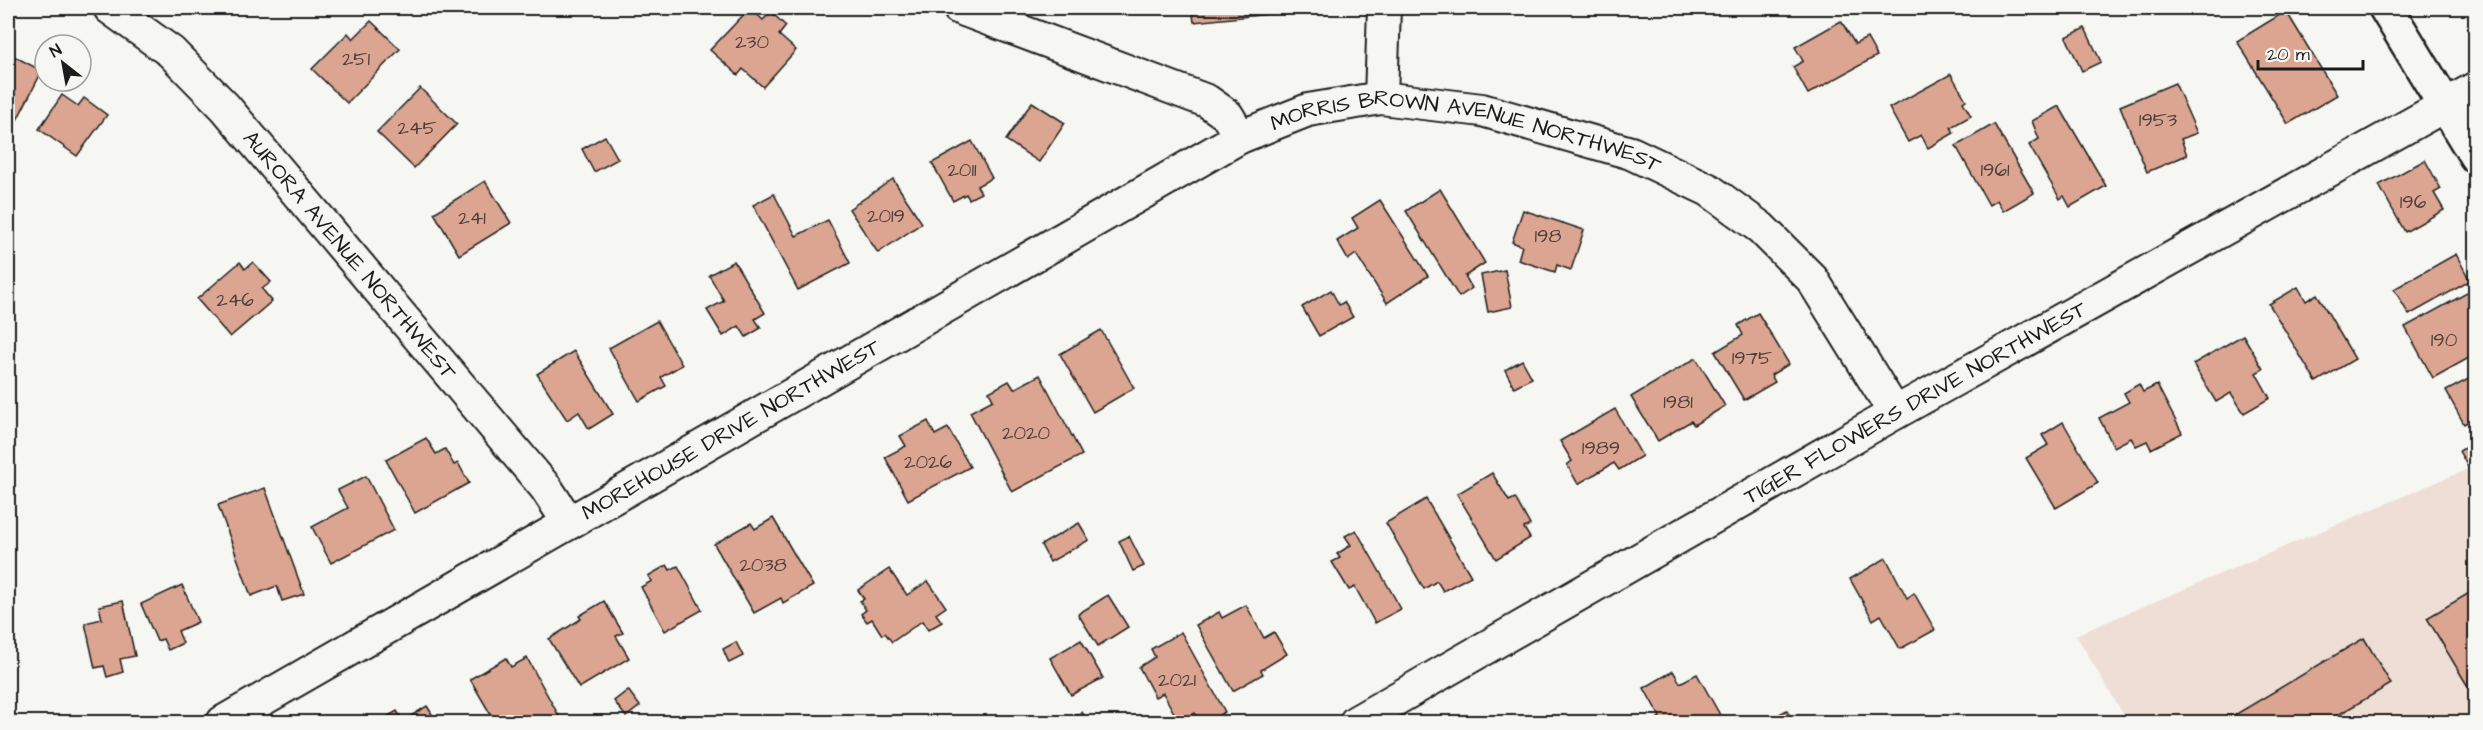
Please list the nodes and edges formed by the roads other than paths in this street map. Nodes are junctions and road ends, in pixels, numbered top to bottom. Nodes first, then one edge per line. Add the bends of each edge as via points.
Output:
1 (110, 8) edge
2 (959, 8) edge
3 (1384, 8) edge
4 (2386, 8) edge
5 (2475, 88) edge
6 (1381, 98) junction
7 (2445, 106) junction
8 (1240, 137) junction
9 (2475, 156) edge
10 (1895, 413) junction
11 (569, 524) junction
12 (223, 723) edge
13 (1356, 723) edge

1 - 11 street, AURORA AVENUE NORTHWEST via 171,52 225,107 546,488
2 - 8 street, MORRIS BROWN AVENUE NORTHWEST via 1207,101 1227,116
3 - 6 street
4 - 7 street
5 - 7 street, TIGER FLOWERS DRIVE NORTHWEST
6 - 8 street, MORRIS BROWN AVENUE NORTHWEST via 1308,110
6 - 10 street, MORRIS BROWN AVENUE NORTHWEST via 1482,110 1631,153 1709,190 1761,228 1812,279
7 - 9 street
7 - 10 street, TIGER FLOWERS DRIVE NORTHWEST
8 - 11 street, MOREHOUSE DRIVE NORTHWEST
10 - 13 street, TIGER FLOWERS DRIVE NORTHWEST
11 - 12 street, MOREHOUSE DRIVE NORTHWEST

